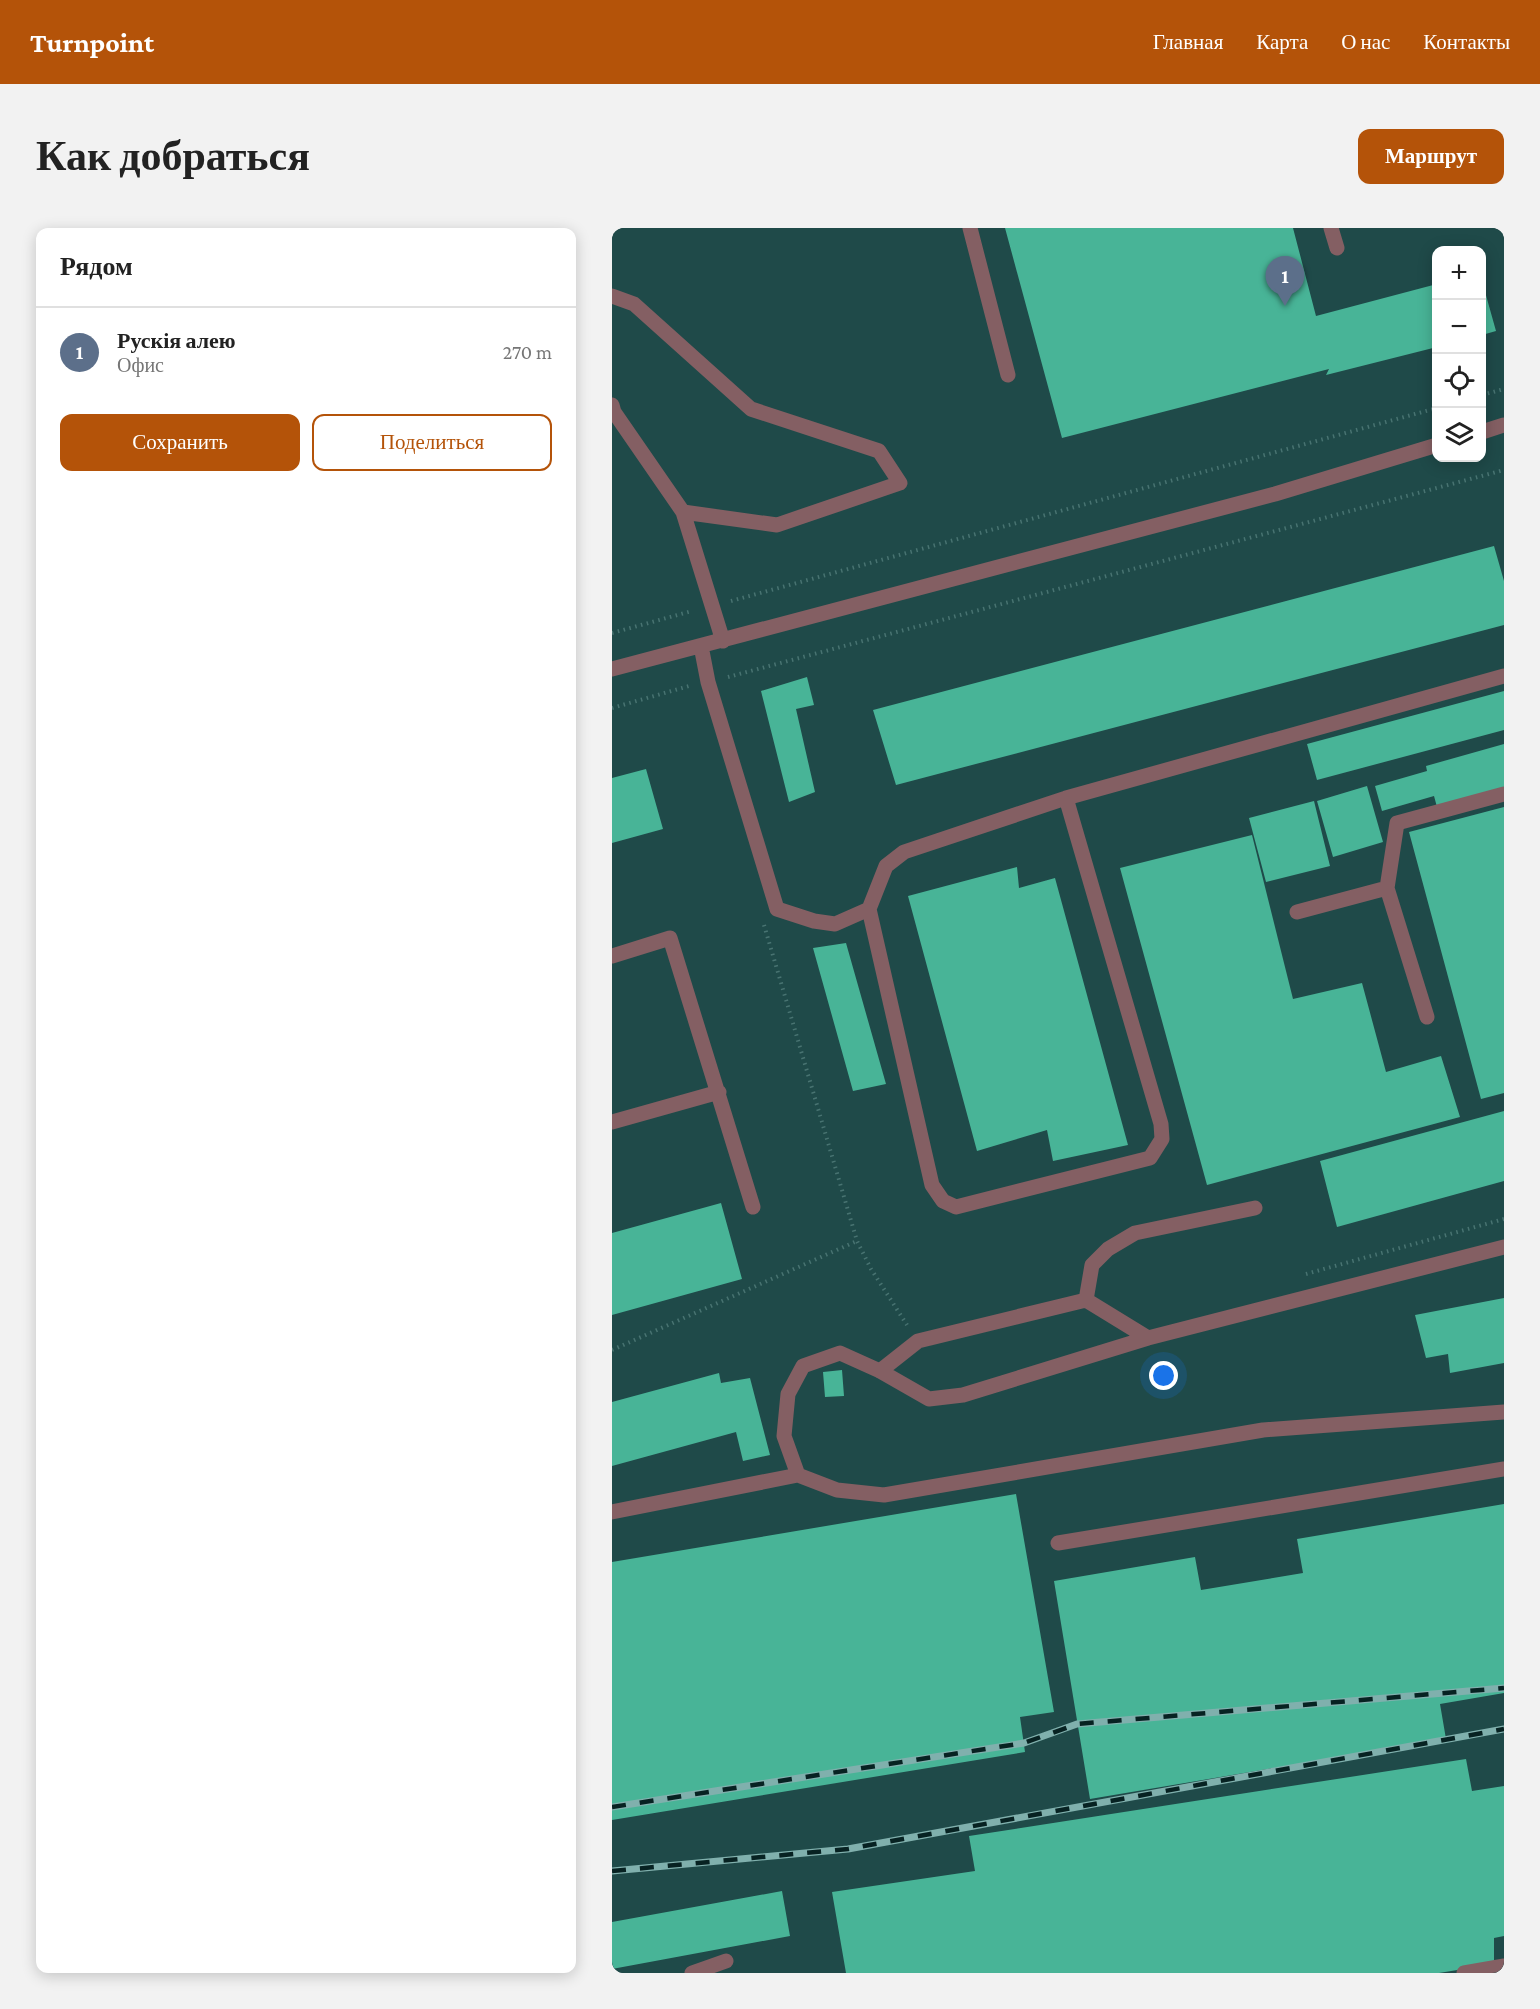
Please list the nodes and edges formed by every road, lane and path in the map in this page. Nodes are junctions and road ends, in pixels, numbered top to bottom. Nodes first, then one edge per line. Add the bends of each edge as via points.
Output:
1 (970, 228) edge
2 (1331, 228) edge
3 (1337, 248) dead end
4 (612, 297) edge
5 (1008, 375) dead end
6 (1504, 389) edge
7 (1486, 394) edge
8 (612, 405) edge
9 (1432, 409) edge
10 (1504, 425) edge
11 (1486, 431) edge
12 (1432, 447) edge
13 (1504, 470) edge
14 (683, 512) junction
15 (712, 606) junction
16 (612, 633) edge
17 (723, 640) junction
18 (701, 646) junction
19 (612, 669) edge
20 (1504, 676) edge
21 (708, 682) junction
22 (612, 708) edge
23 (1504, 794) edge
24 (1066, 798) junction
25 (1387, 888) junction
26 (869, 909) junction
27 (1297, 912) dead end
28 (764, 923) dead end
29 (612, 956) edge
30 (1427, 1017) dead end
31 (718, 1092) junction
32 (612, 1122) edge
33 (753, 1206) dead end
34 (1255, 1208) dead end
35 (1504, 1219) edge
36 (857, 1241) junction
37 (1504, 1247) edge
38 (1306, 1274) dead end
39 (1086, 1300) junction
40 (1148, 1338) junction
41 (918, 1341) junction
42 (612, 1350) edge
43 (880, 1371) junction
44 (1504, 1413) edge
45 (1504, 1469) edge
46 (798, 1475) junction
47 (612, 1512) edge
48 (1058, 1543) dead end
49 (726, 1961) dead end
50 (1504, 1966) edge
51 (692, 1973) edge
52 (1464, 1973) edge

1 - 5 lane
2 - 3 lane
4 - 14 lane via 634,304 751,410 879,451 900,483 777,525
6 - 7 path
8 - 14 lane
9 - 15 path
10 - 11 lane
12 - 17 lane via 1275,494
13 - 21 path
14 - 15 lane
15 - 16 path
15 - 17 lane
17 - 18 lane
18 - 19 lane
18 - 21 lane
20 - 24 lane
21 - 22 path
21 - 26 lane via 777,909 835,924
23 - 25 lane via 1397,823
24 - 26 lane via 904,852 886,866
24 - 26 lane via 1161,1124 1161,1139 1150,1158 956,1207 943,1200 932,1185
25 - 27 lane
25 - 30 lane
28 - 36 path
29 - 31 lane via 670,938
31 - 32 lane
31 - 33 lane
34 - 39 lane via 1135,1233 1108,1249 1092,1265
35 - 38 path
36 - 41 path
36 - 42 path
37 - 40 lane
39 - 40 lane
39 - 41 lane
40 - 43 lane via 963,1395 929,1399
41 - 43 lane
43 - 46 lane via 840,1353 803,1366 788,1394 784,1436
44 - 46 lane via 1263,1430 884,1495 837,1490
45 - 48 lane
46 - 47 lane
49 - 51 lane
50 - 52 lane

